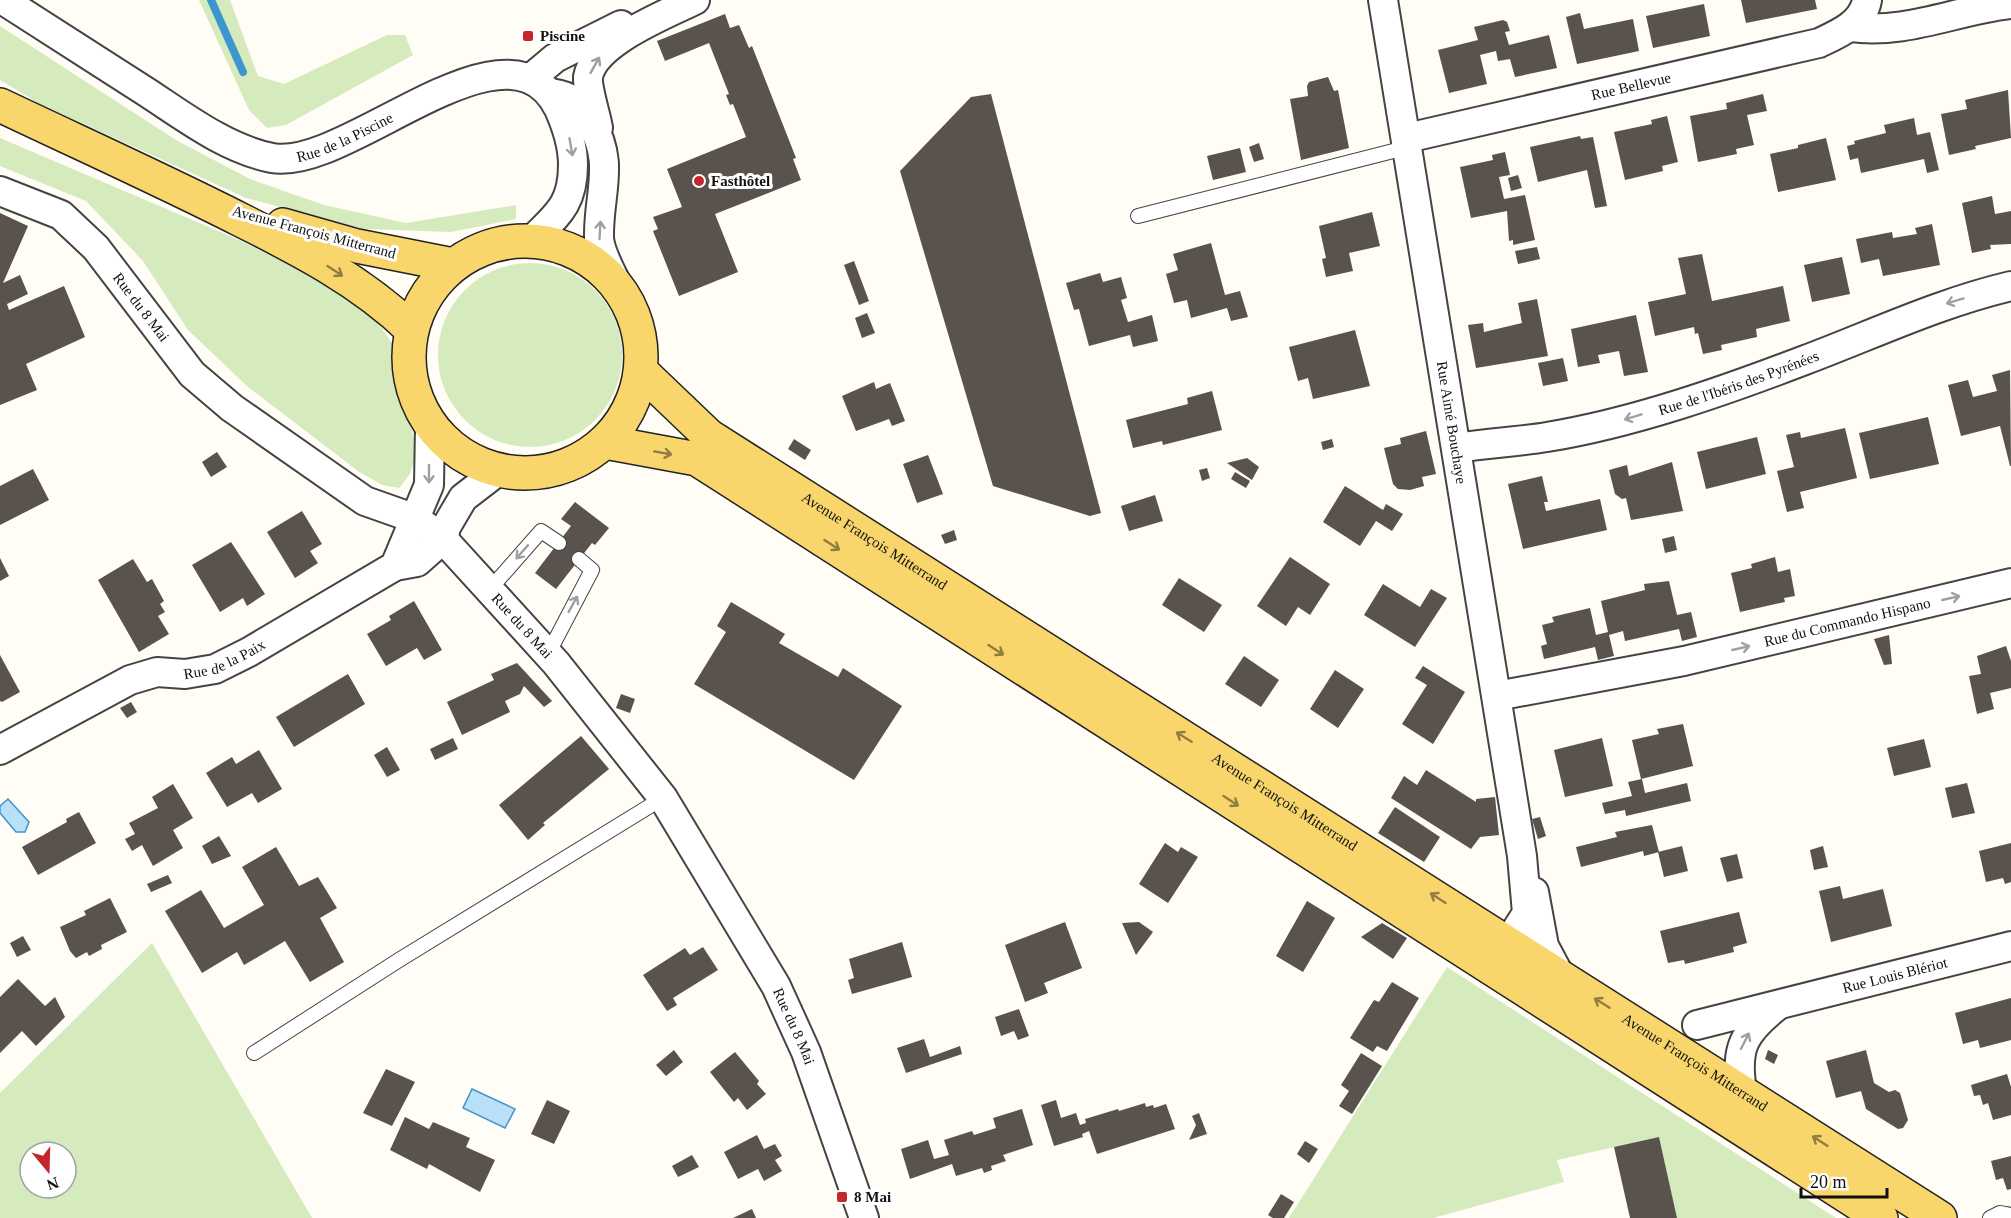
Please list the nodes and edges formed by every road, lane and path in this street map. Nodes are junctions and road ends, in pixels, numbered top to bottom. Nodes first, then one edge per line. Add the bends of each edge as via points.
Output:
1 (3, 0) edge
2 (695, 0) edge
3 (1383, 0) edge
4 (1867, 0) edge
5 (2008, 4) edge
6 (1850, 27) junction
7 (540, 86) junction
8 (0, 105) edge
9 (601, 142) junction
10 (1408, 142) junction
11 (0, 191) edge
12 (210, 204) junction
13 (1138, 216) dead end
14 (531, 241) junction
15 (453, 265) junction
16 (617, 285) junction
17 (2011, 286) edge
18 (411, 329) junction
19 (641, 370) junction
20 (430, 426) junction
21 (605, 442) junction
22 (1457, 448) junction
23 (498, 471) junction
24 (416, 519) junction
25 (443, 539) junction
26 (559, 543) dead end
27 (579, 559) dead end
28 (395, 566) junction
29 (2011, 583) edge
30 (490, 589) junction
31 (548, 654) junction
32 (1497, 696) junction
33 (0, 750) edge
34 (663, 798) junction
35 (1522, 856) junction
36 (1508, 943) junction
37 (2011, 946) edge
38 (1560, 976) junction
39 (1779, 1005) junction
40 (1697, 1025) dead end
41 (254, 1053) dead end
42 (1742, 1091) junction
43 (2011, 1215) edge
44 (864, 1218) edge
45 (1881, 1218) edge
46 (1940, 1218) edge
47 (1990, 1218) edge

1 - 7 street, Rue de la Piscine via 218,138 273,158 308,155 343,142 412,105 478,78 518,75
2 - 7 street via 589,39 555,58
9 -> 2 street via 588,77 600,56 629,32
3 - 10 street, Rue Aimé Bouchaye
4 - 6 street, Rue Bellevue via 1866,8
5 - 6 street via 1876,31
6 - 10 street, Rue Bellevue via 1819,43
7 - 9 street, Rue de la Piscine via 568,96 582,109
7 -> 14 street via 573,148 573,172 563,209
8 - 12 main road, Avenue François Mitterrand
16 -> 9 street via 599,240 605,159
10 - 13 lane
10 - 22 street, Rue Aimé Bouchaye
11 - 24 street, Rue du 8 Mai via 61,215 96,248 192,374 232,408 365,501
12 - 15 main road, Avenue François Mitterrand via 357,246
12 -> 18 main road, Avenue François Mitterrand via 317,258 367,291
14 - 15 main road via 503,243 477,251
14 - 16 main road via 563,247 593,262
15 - 18 main road via 427,294
16 - 19 main road via 633,311 641,340
17 -> 22 street, Rue de l'Ibéris des Pyrénées via 1923,311 1805,360 1600,426 1546,438
18 - 20 main road via 408,363 414,396
19 - 21 main road via 635,397 623,422
36 -> 19 main road, Avenue François Mitterrand via 709,436
20 - 23 main road via 448,446 472,462
20 -> 24 street via 429,485
21 - 23 main road via 573,464 536,474
21 -> 45 main road, Avenue François Mitterrand via 697,459
22 - 32 street, Rue Aimé Bouchaye
23 - 25 street via 463,498
24 - 25 street, Rue du 8 Mai
24 - 28 street
25 - 28 street, Rue de la Paix via 417,562
25 - 30 street, Rue du 8 Mai
26 -> 30 lane via 541,531
31 -> 27 lane via 592,570
28 - 33 street, Rue de la Paix via 216,669 185,674 157,672 130,680
32 -> 29 street, Rue du Commando Hispano via 1684,661
30 - 31 street, Rue du 8 Mai
31 - 34 street, Rue du 8 Mai
32 - 35 street, Rue Aimé Bouchaye
34 - 41 lane
34 - 44 street, Rue du 8 Mai via 776,986 806,1052
35 - 36 street, Rue Aimé Bouchaye via 1527,913
35 - 38 street via 1532,883 1544,946
36 - 38 main road, Avenue François Mitterrand
37 - 39 street, Rue Louis Blériot
42 -> 38 main road, Avenue François Mitterrand
39 - 40 street, Rue Louis Blériot
42 -> 39 street, Rue Louis Blériot via 1740,1047 1755,1024
46 -> 42 main road, Avenue François Mitterrand
43 - 47 lane via 2000,1212

